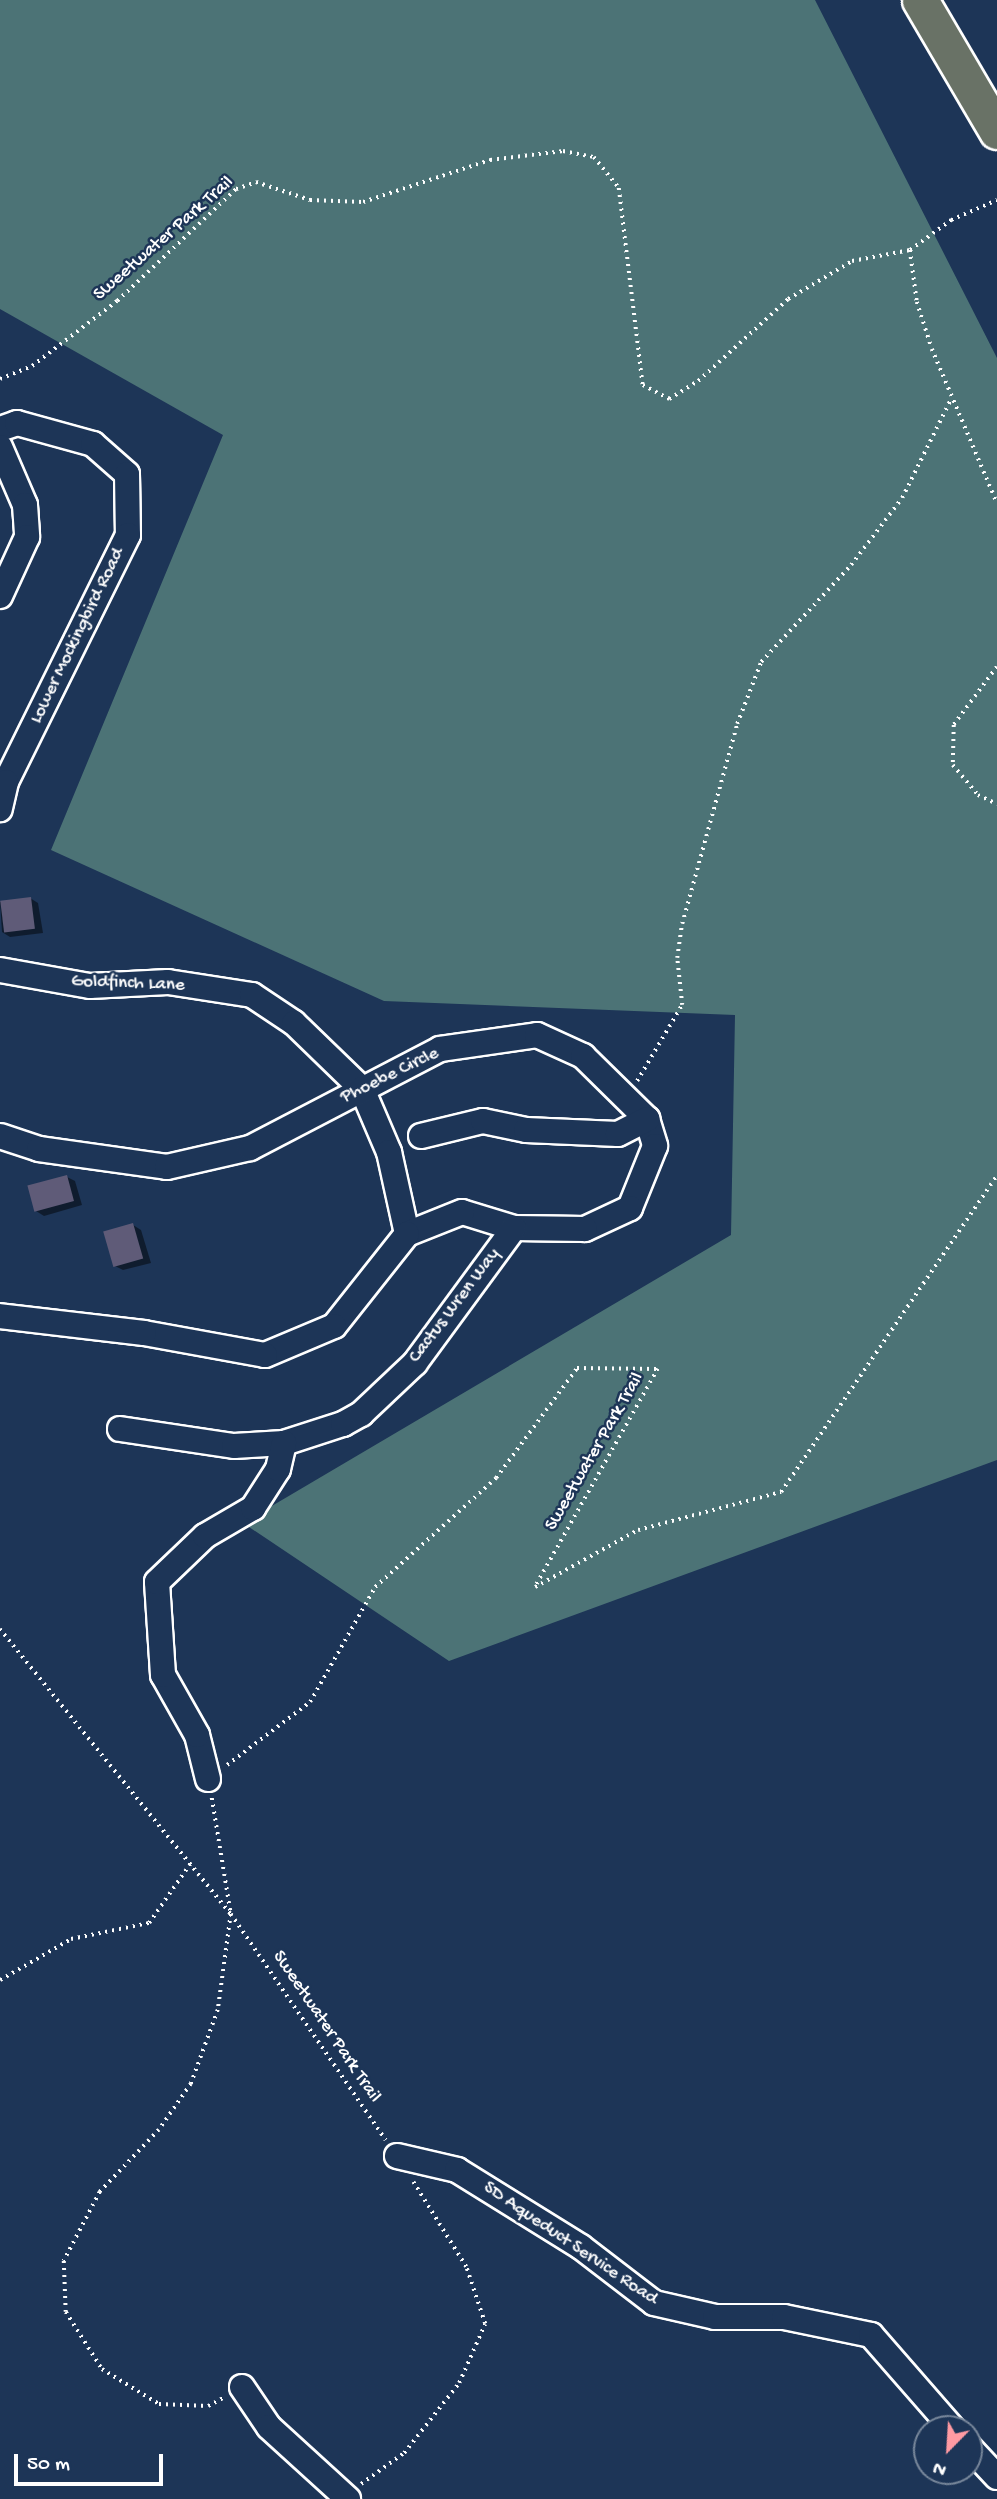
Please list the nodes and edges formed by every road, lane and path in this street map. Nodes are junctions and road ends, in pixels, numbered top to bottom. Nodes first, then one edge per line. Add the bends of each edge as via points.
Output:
1 (920, 0) edge
2 (997, 131) edge
3 (997, 200) edge
4 (911, 250) junction
5 (0, 379) edge
6 (951, 399) junction
7 (0, 429) edge
8 (0, 447) edge
9 (997, 503) edge
10 (0, 596) edge
11 (997, 667) edge
12 (3, 772) edge
13 (997, 804) edge
14 (0, 809) edge
15 (0, 970) edge
16 (362, 1089) junction
17 (628, 1098) junction
18 (647, 1119) junction
19 (0, 1136) edge
20 (421, 1136) dead end
21 (997, 1175) edge
22 (514, 1228) junction
23 (407, 1234) junction
24 (0, 1316) edge
25 (120, 1429) dead end
26 (284, 1443) junction
27 (0, 1629) edge
28 (208, 1779) junction
29 (190, 1864) junction
30 (231, 1914) junction
31 (0, 1980) edge
32 (397, 2156) junction
33 (242, 2387) joint
34 (941, 2415) edge
35 (983, 2462) edge
36 (997, 2477) edge
37 (347, 2498) edge

1 - 2 highway
3 - 4 path, Sweetwater Park Trail via 951,220
4 - 5 path, Sweetwater Park Trail via 852,261 788,299 698,381 668,399 643,385 619,188 594,157 563,151 491,160 363,202 310,200 257,182 236,189 117,300 54,350 32,366
4 - 6 path via 917,302
6 - 9 path
6 - 17 path via 902,498 851,565 761,662 737,724 682,924 677,958 682,1005
7 - 12 lane, Lower Mockingbird Road via 17,423 93,444 127,474 128,535
8 - 10 lane via 25,505 27,537
11 - 13 path via 954,725 953,765 978,795
12 - 14 lane, Lower Mockingbird Road
15 - 16 lane, Goldfinch Lane via 90,986 168,982 252,995 294,1023
16 - 17 lane, Phoebe Circle via 440,1049 537,1035 583,1056
16 - 19 lane, Phoebe Circle via 250,1148 167,1167 39,1149
16 - 23 lane, Goldfinch Lane via 389,1152
17 - 18 lane, Phoebe Circle
18 - 20 lane via 618,1134 526,1129 483,1121
18 - 22 lane via 655,1146 630,1208 584,1229
21 - 28 path, Sweetwater Park Trail via 781,1492 639,1530 534,1587 658,1369 577,1368 496,1478 374,1587 310,1702
22 - 23 lane via 462,1212
22 - 26 lane, Cactus Wren Way via 415,1363 361,1414
23 - 24 lane via 334,1325 265,1355 145,1333
25 - 26 lane, Cactus Wren Way via 208,1445
26 - 28 lane via 278,1469 253,1508 205,1536 157,1582 163,1675 197,1735
27 - 29 path
28 - 30 path, Sweetwater Park Trail
29 - 30 path
29 - 31 path via 149,1923 71,1939
30 - 32 path, Sweetwater Park Trail
30 - 33 path, Sweetwater Park Trail via 218,2010 191,2084 159,2130 100,2192 64,2261 66,2312 102,2369 159,2404 208,2406
32 - 34 lane, SD Aqueduct Service Road via 457,2170 581,2246 654,2303 715,2317 784,2317 871,2335
32 - 37 path, Sweetwater Park Trail via 466,2267 485,2324 459,2382 404,2453
33 - 37 lane via 269,2427
35 - 36 lane

